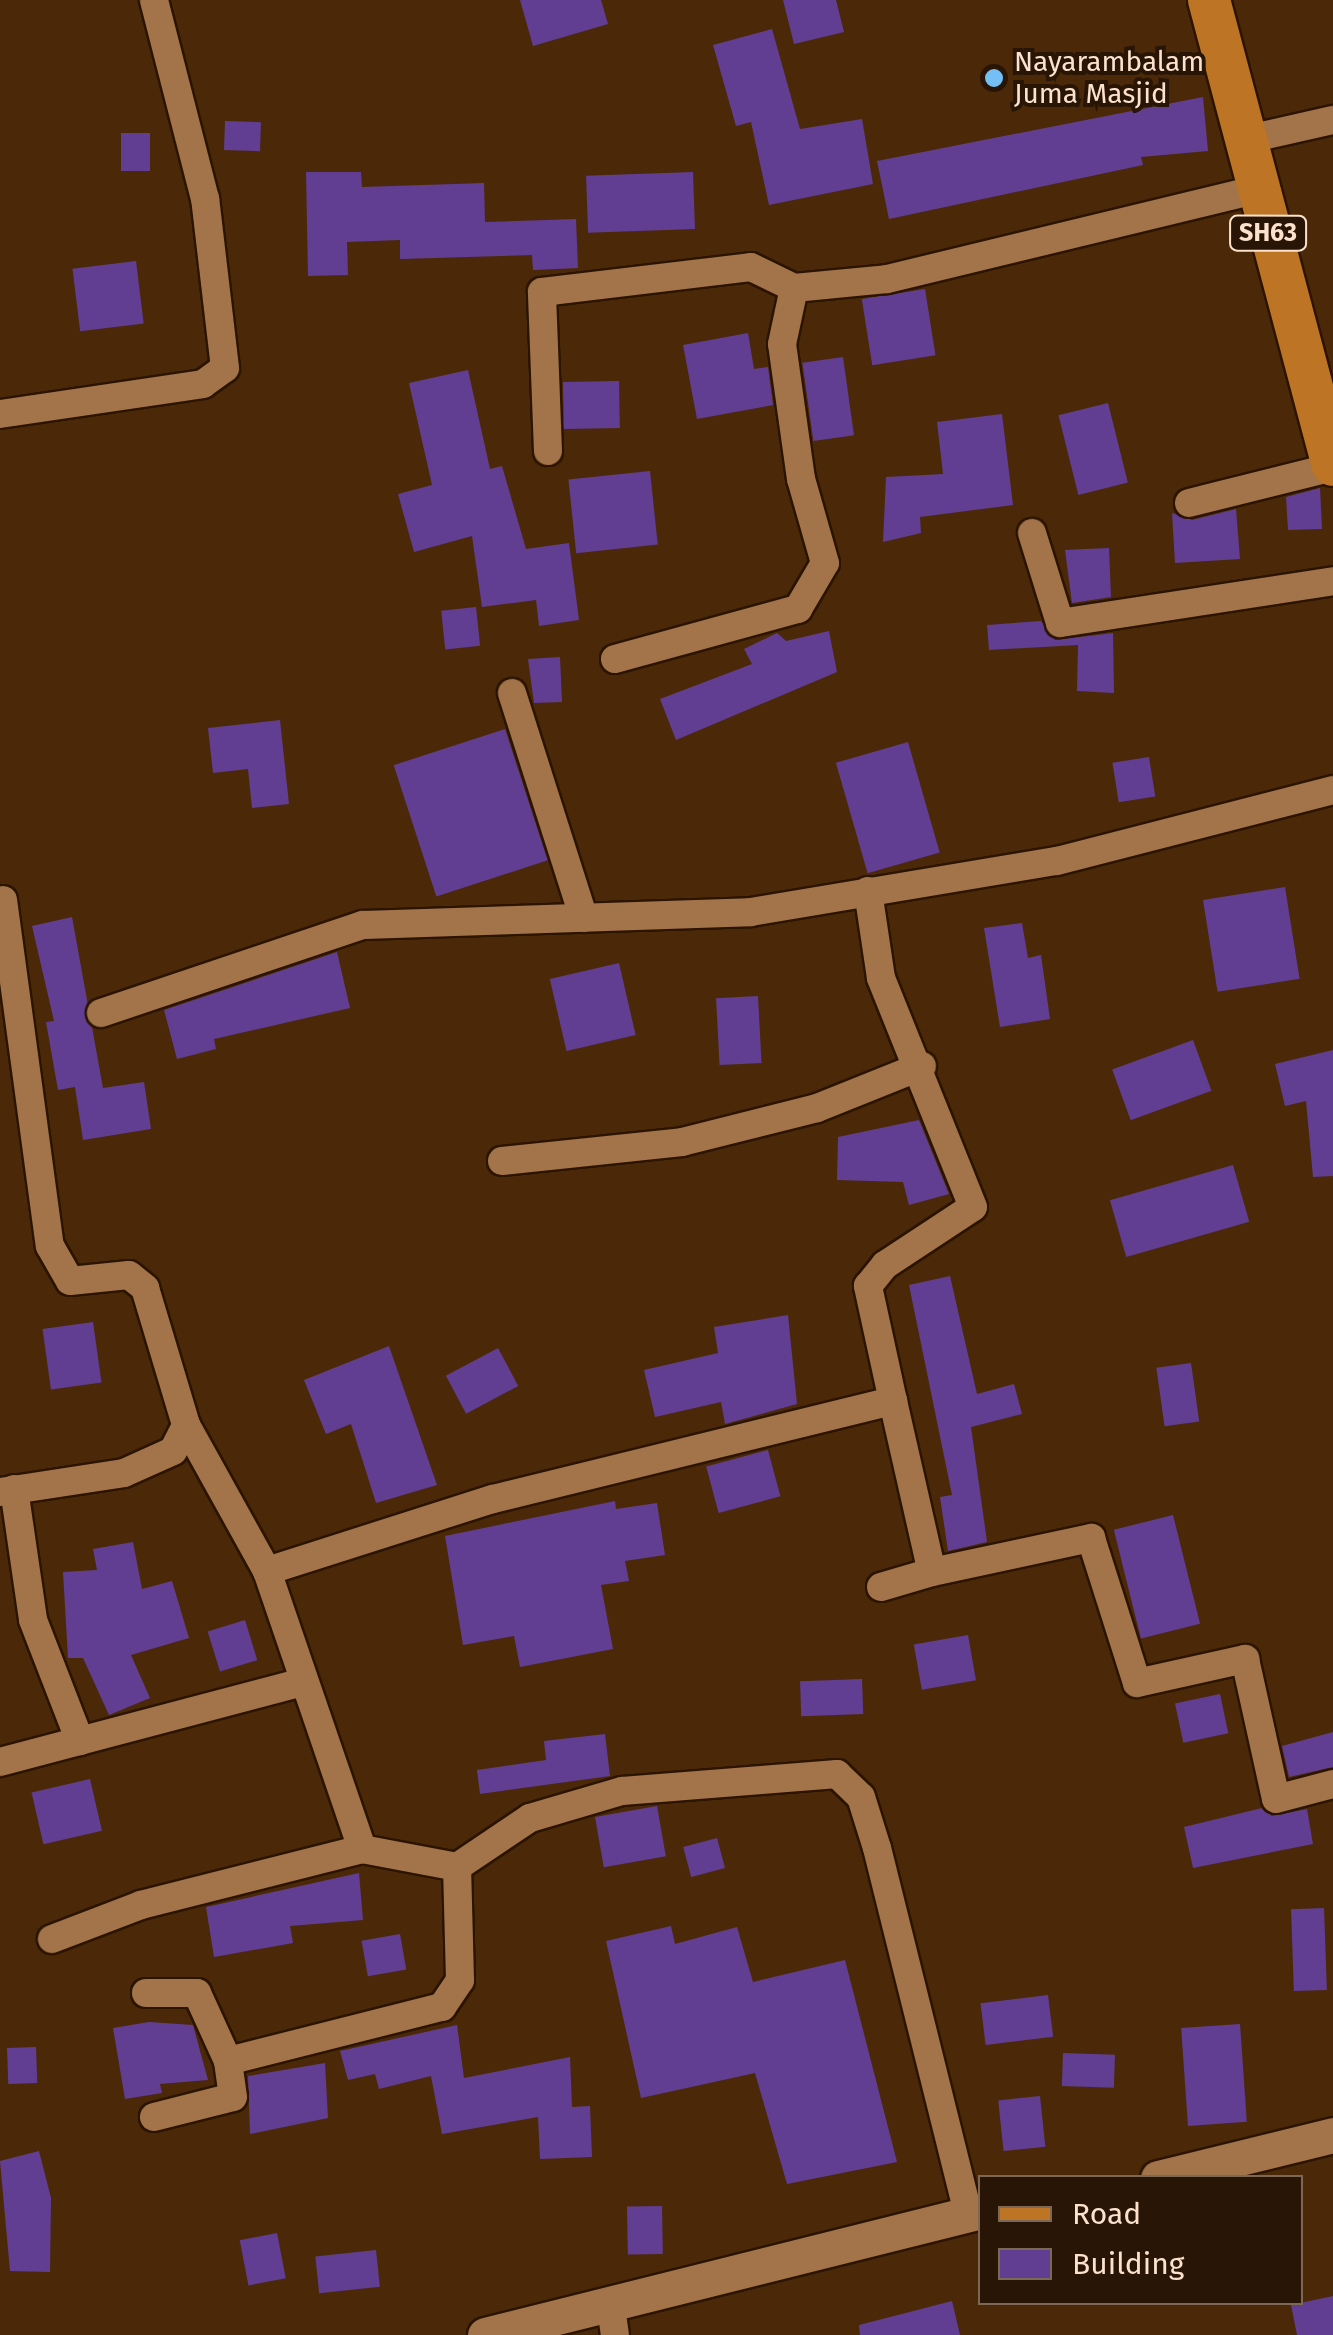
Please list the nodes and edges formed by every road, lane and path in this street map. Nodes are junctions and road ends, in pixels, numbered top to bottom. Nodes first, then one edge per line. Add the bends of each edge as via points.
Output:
1 (154, 0) edge
2 (1209, 0) edge
3 (1333, 120) edge
4 (1244, 140) junction
5 (1256, 190) junction
6 (794, 288) junction
7 (0, 414) edge
8 (548, 451) dead end
9 (1333, 466) edge
10 (1189, 503) dead end
11 (1032, 533) dead end
12 (1333, 581) edge
13 (615, 659) dead end
14 (512, 692) dead end
15 (1333, 790) edge
16 (868, 891) junction
17 (3, 900) dead end
18 (584, 918) junction
19 (101, 1012) dead end
20 (922, 1066) junction
21 (502, 1161) dead end
22 (893, 1401) junction
23 (186, 1425) junction
24 (7, 1490) edge
25 (267, 1571) junction
26 (932, 1572) junction
27 (881, 1587) dead end
28 (300, 1682) junction
29 (80, 1741) junction
30 (0, 1762) edge
31 (1333, 1784) edge
32 (362, 1849) junction
33 (457, 1867) junction
34 (52, 1939) dead end
35 (146, 1993) dead end
36 (228, 2062) junction
37 (154, 2118) dead end
38 (1333, 2135) edge
39 (1170, 2175) edge
40 (974, 2213) edge
41 (613, 2321) edge
42 (485, 2335) edge

1 - 7 street via 205,200 225,368 203,384
2 - 4 main road, SH63
3 - 4 street
4 - 5 main road, SH63
5 - 6 street via 887,279
5 - 9 main road, SH63
6 - 8 street via 751,267 542,292
6 - 13 street via 782,344 801,478 825,563 798,609
9 - 10 street
11 - 12 street via 1060,623
14 - 18 street
15 - 16 street via 1057,861
16 - 18 street via 751,912
16 - 20 street via 881,978
17 - 23 street via 50,1246 70,1281 129,1275 145,1288
18 - 19 street via 363,925
20 - 21 street via 817,1108 682,1142
20 - 22 street via 973,1207 885,1264 868,1286
22 - 25 street via 493,1499
22 - 26 street
23 - 24 street via 173,1452 124,1473
23 - 25 street
24 - 29 street via 33,1620
25 - 28 street
26 - 27 street
26 - 31 street via 1091,1538 1137,1682 1245,1659 1276,1798
28 - 29 street
28 - 32 street
29 - 30 street
32 - 33 street
32 - 34 street via 141,1905
33 - 36 street via 460,1980 442,2007
33 - 40 street via 530,1818 622,1791 837,1774 852,1784 877,1848
35 - 36 street via 197,1993
36 - 37 street via 233,2097
38 - 39 street
40 - 41 street
41 - 42 street

